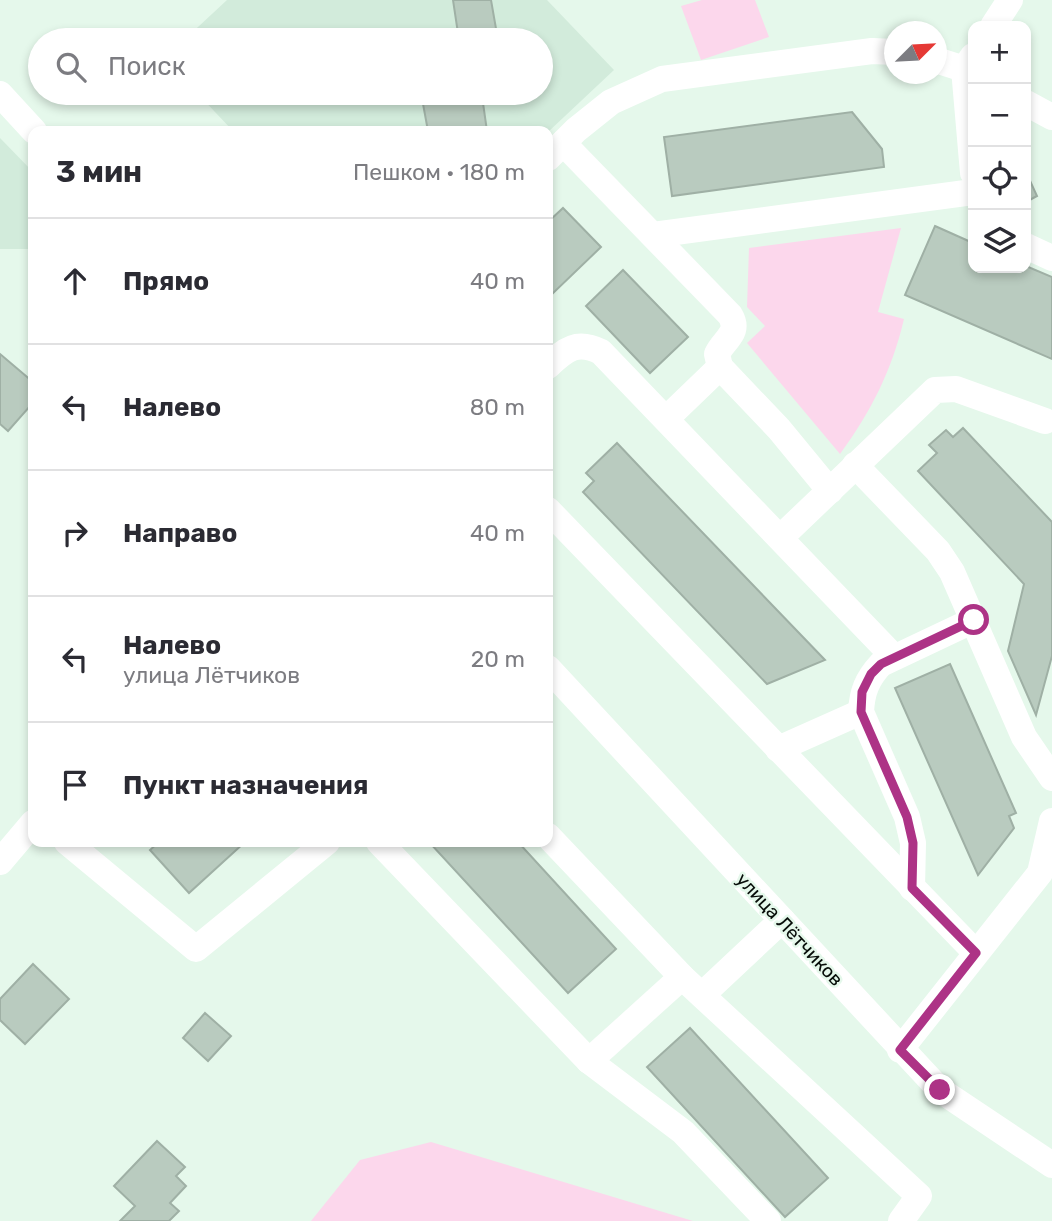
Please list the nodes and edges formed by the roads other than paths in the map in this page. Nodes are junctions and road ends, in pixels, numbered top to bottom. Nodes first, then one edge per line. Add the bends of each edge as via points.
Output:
1 (1010, 0) edge
2 (996, 21) edge
3 (884, 52) edge
4 (947, 62) edge
5 (968, 67) edge
6 (970, 84) edge
7 (0, 94) edge
8 (1031, 106) edge
9 (1052, 117) edge
10 (29, 126) edge
11 (972, 147) edge
12 (555, 150) edge
13 (968, 193) edge
14 (653, 235) junction
15 (1031, 248) edge
16 (1052, 258) edge
17 (553, 362) edge
18 (720, 367) junction
19 (666, 419) junction
20 (1045, 421) dead end
21 (855, 465) junction
22 (830, 491) junction
23 (553, 515) edge
24 (780, 538) junction
25 (974, 620) junction
26 (893, 656) junction
27 (553, 673) edge
28 (861, 712) junction
29 (778, 749) junction
30 (1052, 778) edge
31 (1052, 821) edge
32 (28, 828) edge
33 (553, 841) edge
34 (83, 847) edge
35 (321, 847) edge
36 (384, 847) edge
37 (3, 852) edge
38 (912, 888) junction
39 (782, 920) junction
40 (976, 953) junction
41 (682, 977) junction
42 (702, 995) junction
43 (900, 1050) junction
44 (589, 1061) junction
45 (1052, 1166) edge
46 (768, 1221) edge
47 (901, 1221) edge

1 - 2 street
3 - 12 street via 662,79 611,102
4 - 5 street
6 - 11 street
7 - 10 street
8 - 9 street
12 - 14 street
13 - 14 street
14 - 18 street via 733,321 732,337 717,354
15 - 16 street
17 - 19 street via 574,345 601,352
18 - 19 street
18 - 22 street
19 - 24 street
20 - 21 street via 956,389 935,390
21 - 22 street
21 - 25 street via 938,551
22 - 24 street
23 - 29 street
24 - 26 street
25 - 26 street
25 - 30 street via 1024,737
26 - 28 street via 871,674 862,692
27 - 39 street, улица Лётчиков
28 - 29 street
28 - 38 street via 907,817 913,843
29 - 38 street
31 - 40 street via 1040,873
32 - 37 street
33 - 41 street
34 - 35 street via 196,949
36 - 44 street
38 - 40 street
39 - 42 street
39 - 43 street, улица Лётчиков
40 - 43 street
41 - 42 street
41 - 44 street
42 - 47 street via 919,1196
43 - 45 street, улица Лётчиков via 940,1090
44 - 46 street via 682,1132

